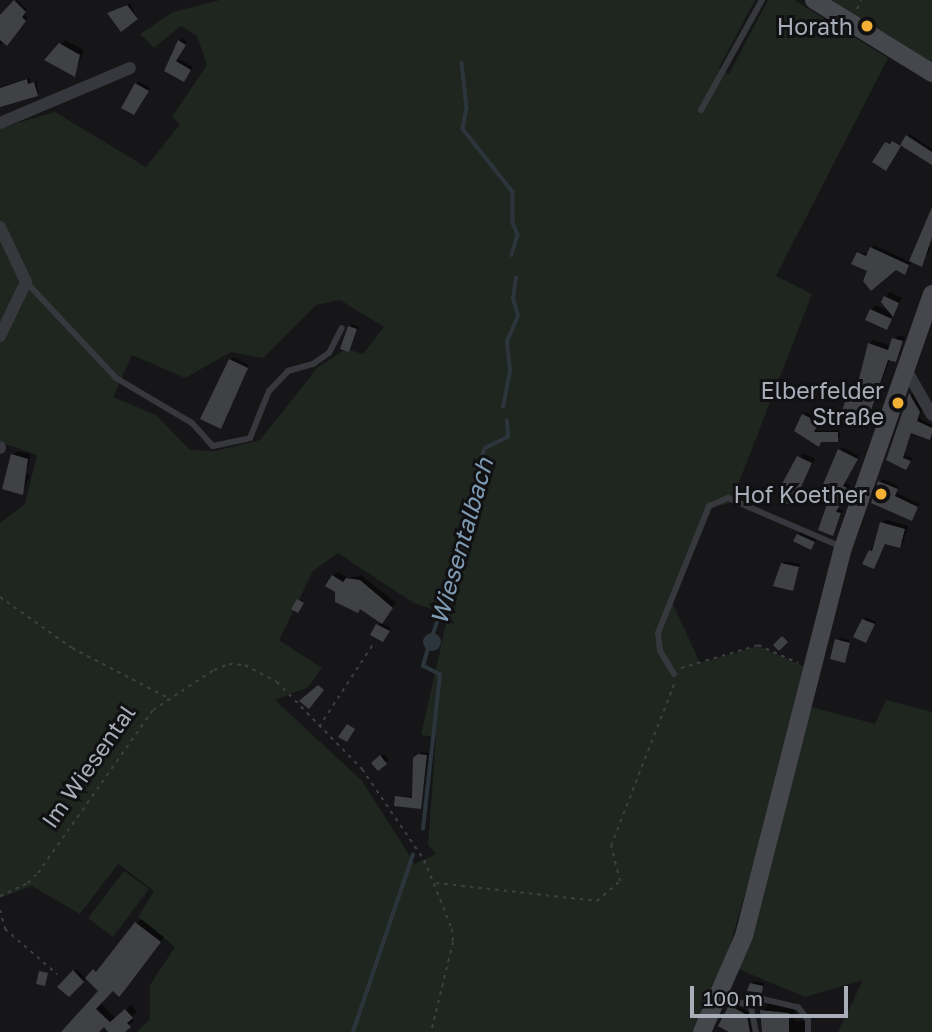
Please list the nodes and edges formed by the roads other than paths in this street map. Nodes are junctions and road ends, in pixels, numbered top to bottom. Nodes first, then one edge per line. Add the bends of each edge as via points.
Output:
1 (762, 0) edge
2 (814, 0) edge
3 (130, 68) dead end
4 (932, 73) edge
5 (701, 110) dead end
6 (0, 123) edge
7 (0, 227) edge
8 (26, 282) junction
9 (932, 294) edge
10 (342, 328) dead end
11 (0, 336) edge
12 (905, 368) junction
13 (932, 415) edge
14 (843, 548) junction
15 (674, 677) road end
16 (720, 994) junction
17 (751, 1007) junction
18 (702, 1032) edge
19 (756, 1032) edge
20 (808, 1032) edge

1 - 5 lane
2 - 4 main road
3 - 6 street
7 - 8 street
8 - 10 lane via 116,378 192,423 213,446 250,438 269,391 288,372 329,353
8 - 11 street
9 - 12 main road
12 - 13 street
12 - 14 main road
14 - 15 lane via 728,498 709,506 658,633 660,651
14 - 16 main road via 761,877 736,961
16 - 17 lane
16 - 18 main road
17 - 19 lane
17 - 20 lane via 762,999 798,1007 808,1020

